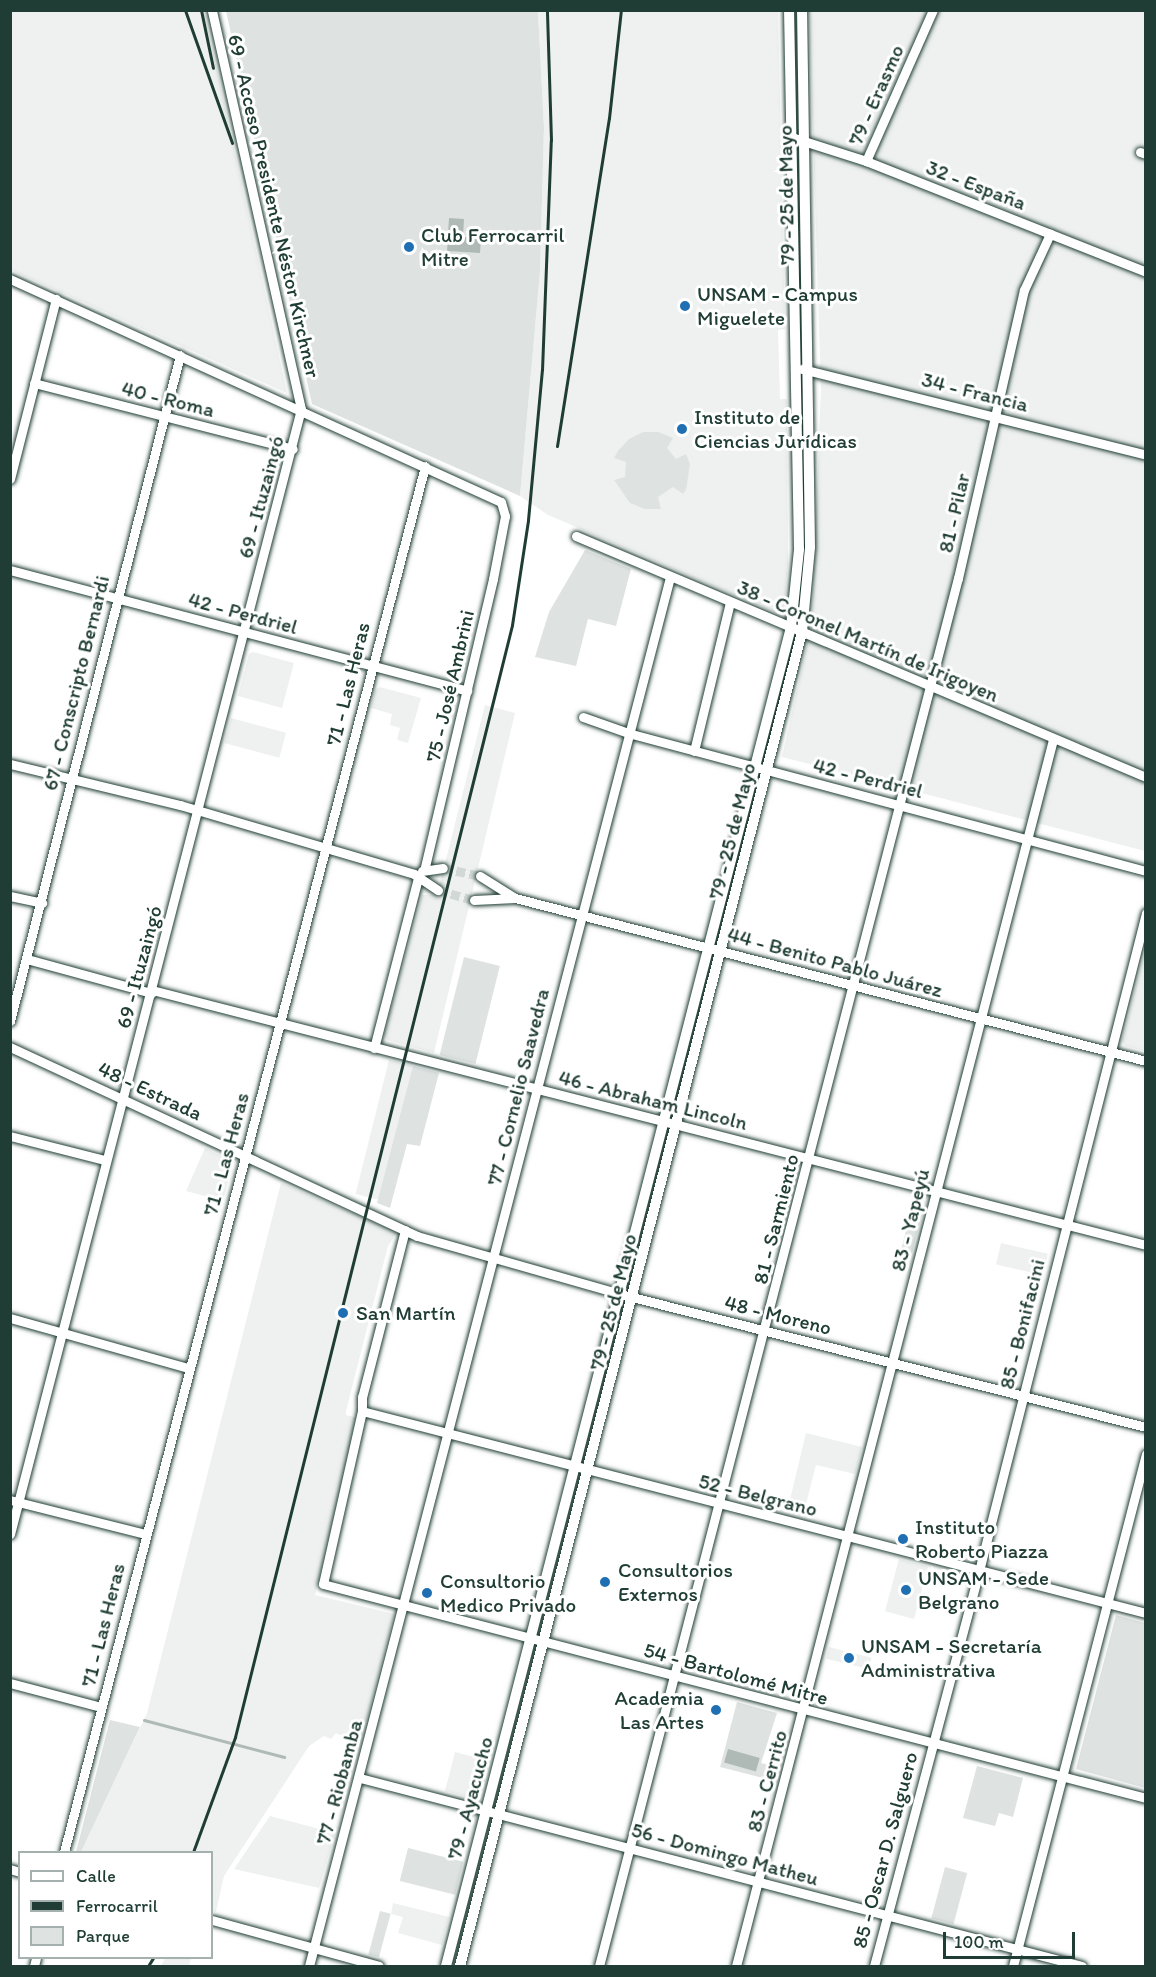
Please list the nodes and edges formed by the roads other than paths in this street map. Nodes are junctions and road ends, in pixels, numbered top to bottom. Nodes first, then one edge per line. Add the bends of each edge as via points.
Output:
1 (212, 10) edge
2 (789, 10) edge
3 (802, 10) edge
4 (933, 10) edge
5 (791, 137) junction
6 (805, 142) junction
7 (866, 161) junction
8 (1050, 234) junction
9 (1146, 272) edge
10 (10, 279) edge
11 (56, 299) junction
12 (180, 355) junction
13 (795, 368) junction
14 (809, 370) junction
15 (34, 383) junction
16 (301, 409) junction
17 (162, 416) junction
18 (996, 416) junction
19 (10, 428) edge
20 (22, 434) junction
21 (293, 449) junction
22 (1146, 455) edge
23 (425, 466) junction
24 (10, 479) edge
25 (576, 536) dead end
26 (10, 570) edge
27 (670, 577) junction
28 (116, 598) junction
29 (730, 602) junction
30 (791, 627) junction
31 (244, 631) junction
32 (802, 632) junction
33 (371, 665) junction
34 (929, 687) junction
35 (467, 691) junction
36 (582, 717) dead end
37 (627, 733) junction
38 (1053, 739) junction
39 (694, 751) junction
40 (10, 764) edge
41 (755, 767) junction
42 (767, 771) junction
43 (1146, 777) edge
44 (73, 778) junction
45 (900, 804) junction
46 (197, 810) junction
47 (1028, 838) junction
48 (325, 849) junction
49 (443, 868) tunnel mouth
50 (1146, 871) edge
51 (419, 874) junction
52 (480, 876) tunnel mouth
53 (438, 890) tunnel mouth
54 (10, 896) edge
55 (514, 898) junction
56 (474, 900) tunnel mouth
57 (42, 903) junction
58 (1146, 913) edge
59 (580, 915) junction
60 (708, 947) junction
61 (722, 951) junction
62 (27, 959) junction
63 (853, 986) junction
64 (152, 992) junction
65 (981, 1019) junction
66 (10, 1022) edge
67 (280, 1022) junction
68 (10, 1047) edge
69 (374, 1048) junction
70 (1110, 1052) junction
71 (1146, 1061) edge
72 (536, 1089) junction
73 (122, 1098) junction
74 (664, 1121) junction
75 (678, 1125) junction
76 (10, 1136) edge
77 (245, 1154) junction
78 (809, 1158) junction
79 (105, 1160) junction
80 (936, 1190) junction
81 (1066, 1225) junction
82 (405, 1230) junction
83 (1146, 1245) edge
84 (493, 1260) junction
85 (620, 1294) junction
86 (634, 1298) junction
87 (10, 1318) edge
88 (766, 1329) junction
89 (61, 1331) junction
90 (894, 1362) junction
91 (188, 1368) junction
92 (1023, 1395) junction
93 (362, 1411) junction
94 (1146, 1427) edge
95 (448, 1432) junction
96 (1146, 1454) edge
97 (577, 1468) junction
98 (590, 1471) junction
99 (15, 1501) edge
100 (719, 1504) junction
101 (10, 1534) edge
102 (145, 1534) junction
103 (848, 1537) junction
104 (979, 1571) junction
105 (1108, 1604) junction
106 (403, 1606) junction
107 (1146, 1613) edge
108 (532, 1639) junction
109 (546, 1643) junction
110 (674, 1676) junction
111 (10, 1683) edge
112 (101, 1707) junction
113 (805, 1710) junction
114 (932, 1743) junction
115 (1062, 1777) junction
116 (360, 1778) junction
117 (1146, 1798) edge
118 (487, 1812) junction
119 (501, 1815) junction
120 (629, 1848) junction
121 (64, 1851) edge
122 (758, 1882) junction
123 (887, 1915) junction
124 (213, 1920) edge
125 (314, 1949) junction
126 (1017, 1950) junction
127 (309, 1966) edge
128 (378, 1966) edge
129 (446, 1966) edge
130 (460, 1966) edge
131 (599, 1966) edge
132 (736, 1966) edge
133 (874, 1966) edge
134 (1013, 1966) edge
135 (1082, 1966) edge

1 - 16 street, 69 - Acceso Presidente Néstor Kirchner
2 - 5 main road, 79 - 25 de Mayo
3 - 6 main road, 79 - 25 de Mayo
4 - 7 street, 79 - Erasmo
5 - 6 street, 32 - España
5 - 13 main road, 79 - 25 de Mayo
6 - 7 street, 32 - España
6 - 14 main road, 79 - 25 de Mayo
7 - 8 street, 32 - España
8 - 9 street, 32 - España
8 - 18 street, 81 - Pilar via 1024,290
10 - 11 street
11 - 12 street
11 - 15 street
12 - 16 street
12 - 17 street, 67 - Conscripto Bernardi
13 - 14 street, 34 - Francia
13 - 30 main road, 79 - 25 de Mayo via 799,549
14 - 18 street, 34 - Francia
14 - 32 main road, 79 - 25 de Mayo via 810,547
15 - 17 street, 40 - Roma
15 - 20 street
16 - 21 street, 69 - Ituzaingó
16 - 23 street
17 - 21 street, 40 - Roma
17 - 28 street, 67 - Conscripto Bernardi
18 - 22 street, 34 - Francia
18 - 34 street, 81 - Pilar
19 - 20 street
20 - 24 street
21 - 31 street, 69 - Ituzaingó
23 - 33 street, 71 - Las Heras
23 - 35 street, 75 - José Ambrini via 497,500 504,508 493,579
25 - 27 street, 38 - Coronel Martín de Irigoyen
26 - 28 street, 42 - Perdriel
27 - 29 street, 38 - Coronel Martín de Irigoyen
27 - 37 street, 77 - Cornelio Saavedra
28 - 31 street, 42 - Perdriel
28 - 44 street, 67 - Conscripto Bernardi
29 - 30 street, 38 - Coronel Martín de Irigoyen
29 - 39 street
30 - 32 street, 38 - Coronel Martín de Irigoyen
30 - 41 main road, 79 - 25 de Mayo
31 - 33 street, 42 - Perdriel
31 - 46 street, 69 - Ituzaingó
32 - 34 street, 38 - Coronel Martín de Irigoyen
32 - 42 main road, 79 - 25 de Mayo
33 - 35 street, 42 - Perdriel
33 - 48 street, 71 - Las Heras
34 - 38 street, 38 - Coronel Martín de Irigoyen
34 - 45 street, 81 - Pilar
35 - 51 street, 75 - José Ambrini
36 - 37 street, 42 - Perdriel
37 - 39 street, 42 - Perdriel
37 - 59 street, 77 - Cornelio Saavedra
38 - 43 street, 38 - Coronel Martín de Irigoyen
38 - 47 street, 83 - Yapeyú
39 - 41 street, 42 - Perdriel
40 - 44 street
41 - 42 street, 42 - Perdriel
41 - 60 main road, 79 - 25 de Mayo
42 - 45 street, 42 - Perdriel
42 - 61 main road, 79 - 25 de Mayo
44 - 46 street
44 - 57 street, 67 - Conscripto Bernardi
45 - 47 street, 42 - Perdriel
45 - 63 street, 81 - Sarmiento
46 - 48 street
46 - 64 street, 69 - Ituzaingó
47 - 50 street, 42 - Perdriel
47 - 65 street, 83 - Yapeyú
48 - 51 street
48 - 67 street, 71 - Las Heras
49 - 51 street
51 - 53 street
51 - 69 street, 75 - José Ambrini
52 - 55 street, 44 - Benito Pablo Juárez
54 - 57 street
55 - 56 street, 44 - Benito Pablo Juárez
55 - 59 street, 44 - Benito Pablo Juárez
57 - 62 street, 67 - Conscripto Bernardi
58 - 70 street, 85 - Bonifacini
59 - 60 street, 44 - Benito Pablo Juárez
59 - 72 street, 77 - Cornelio Saavedra
60 - 61 street, 44 - Benito Pablo Juárez
60 - 74 main road, 79 - 25 de Mayo
61 - 63 street, 44 - Benito Pablo Juárez
61 - 75 main road, 79 - 25 de Mayo
62 - 64 street, 46 - Abraham Lincoln
62 - 66 street, 67 - Conscripto Bernardi
63 - 65 street, 44 - Benito Pablo Juárez
63 - 78 street, 81 - Sarmiento
64 - 67 street, 46 - Abraham Lincoln
64 - 73 street, 69 - Ituzaingó
65 - 70 street, 44 - Benito Pablo Juárez
65 - 80 street, 83 - Yapeyú
67 - 69 street, 46 - Abraham Lincoln
67 - 77 street, 71 - Las Heras
68 - 73 street, 48 - Estrada
69 - 72 street, 46 - Abraham Lincoln
70 - 71 street, 44 - Benito Pablo Juárez
70 - 81 street, 85 - Bonifacini
72 - 74 street, 46 - Abraham Lincoln
72 - 84 street, 77 - Cornelio Saavedra
73 - 77 street, 48 - Estrada
73 - 79 street, 69 - Ituzaingó
74 - 75 street, 46 - Abraham Lincoln
74 - 85 main road, 79 - 25 de Mayo
75 - 78 street, 46 - Abraham Lincoln
75 - 86 main road, 79 - 25 de Mayo
76 - 79 street
77 - 82 street, 48 - Estrada
77 - 91 street, 71 - Las Heras
78 - 80 street, 46 - Abraham Lincoln
78 - 88 street, 81 - Sarmiento
79 - 89 street, 69 - Ituzaingó
80 - 81 street, 46 - Abraham Lincoln
80 - 90 street, 83 - Yapeyú
81 - 83 street, 46 - Abraham Lincoln
81 - 92 street, 85 - Bonifacini
82 - 84 street, 48 - Moreno
82 - 93 street via 362,1397
84 - 85 street, 48 - Moreno
84 - 95 street, 77 - Cornelio Saavedra
85 - 86 street, 48 - Moreno
85 - 97 main road, 79 - 25 de Mayo
86 - 88 street, 48 - Moreno
86 - 98 main road, 79 - 25 de Mayo
87 - 89 street
88 - 90 street, 48 - Moreno
88 - 100 street, 81 - Sarmiento
89 - 91 street
89 - 99 street, 69 - Ituzaingó
90 - 92 street, 48 - Moreno
90 - 103 street, 83 - Yapeyú
91 - 102 street, 71 - Las Heras
92 - 94 street, 48 - Moreno
92 - 104 street, 85 - Bonifacini
93 - 95 street, 52 - Belgrano
93 - 106 street, 54 - Bartolomé Mitre via 322,1580 328,1587
95 - 97 street, 52 - Belgrano
95 - 106 street, 77 - Cornelio Saavedra
96 - 105 street
97 - 98 street, 52 - Belgrano
97 - 108 main road, 79 - 25 de Mayo
98 - 100 street, 52 - Belgrano
98 - 109 main road, 79 - 25 de Mayo
99 - 101 street, 69 - Ituzaingó
99 - 102 street
100 - 103 street, 52 - Belgrano
100 - 110 street, 81 - Sarmiento
102 - 112 street, 71 - Las Heras
103 - 104 street, 52 - Belgrano
103 - 113 street, 83 - Yapeyú
104 - 105 street, 52 - Belgrano
104 - 114 street, 85 - Bonifacini
105 - 107 street, 52 - Belgrano
105 - 115 street
106 - 108 street, 54 - Bartolomé Mitre
106 - 116 street, 77 - Riobamba
108 - 109 street, 54 - Bartolomé Mitre
108 - 118 main road, 79 - Ayacucho
109 - 110 street, 54 - Bartolomé Mitre
109 - 119 main road, 79 - Ayacucho
110 - 113 street, 54 - Bartolomé Mitre
110 - 120 street, 81 - Sarmiento
111 - 112 street
112 - 121 street, 71 - Las Heras
113 - 114 street, 54 - Bartolomé Mitre
113 - 122 street, 83 - Cerrito
114 - 115 street, 54 - Bartolomé Mitre
114 - 123 street, 85 - Oscar D. Salguero
115 - 117 street, 54 - Bartolomé Mitre
115 - 126 street
116 - 118 street, 56 - Domingo Matheu
116 - 125 street, 77 - Riobamba
118 - 119 street, 56 - Domingo Matheu
118 - 129 main road, 79 - Ayacucho
119 - 120 street, 56 - Domingo Matheu
119 - 130 main road, 79 - Ayacucho
120 - 122 street, 56 - Domingo Matheu
120 - 131 street, 81 - Sarmiento
122 - 123 street, 56 - Domingo Matheu
122 - 132 street, 83 - Cerrito
123 - 126 street, 56 - Domingo Matheu
123 - 133 street, 85 - Oscar D. Salguero
124 - 125 street
125 - 127 street, 77 - Riobamba
125 - 128 street
126 - 134 street
126 - 135 street, 56 - Domingo Matheu

